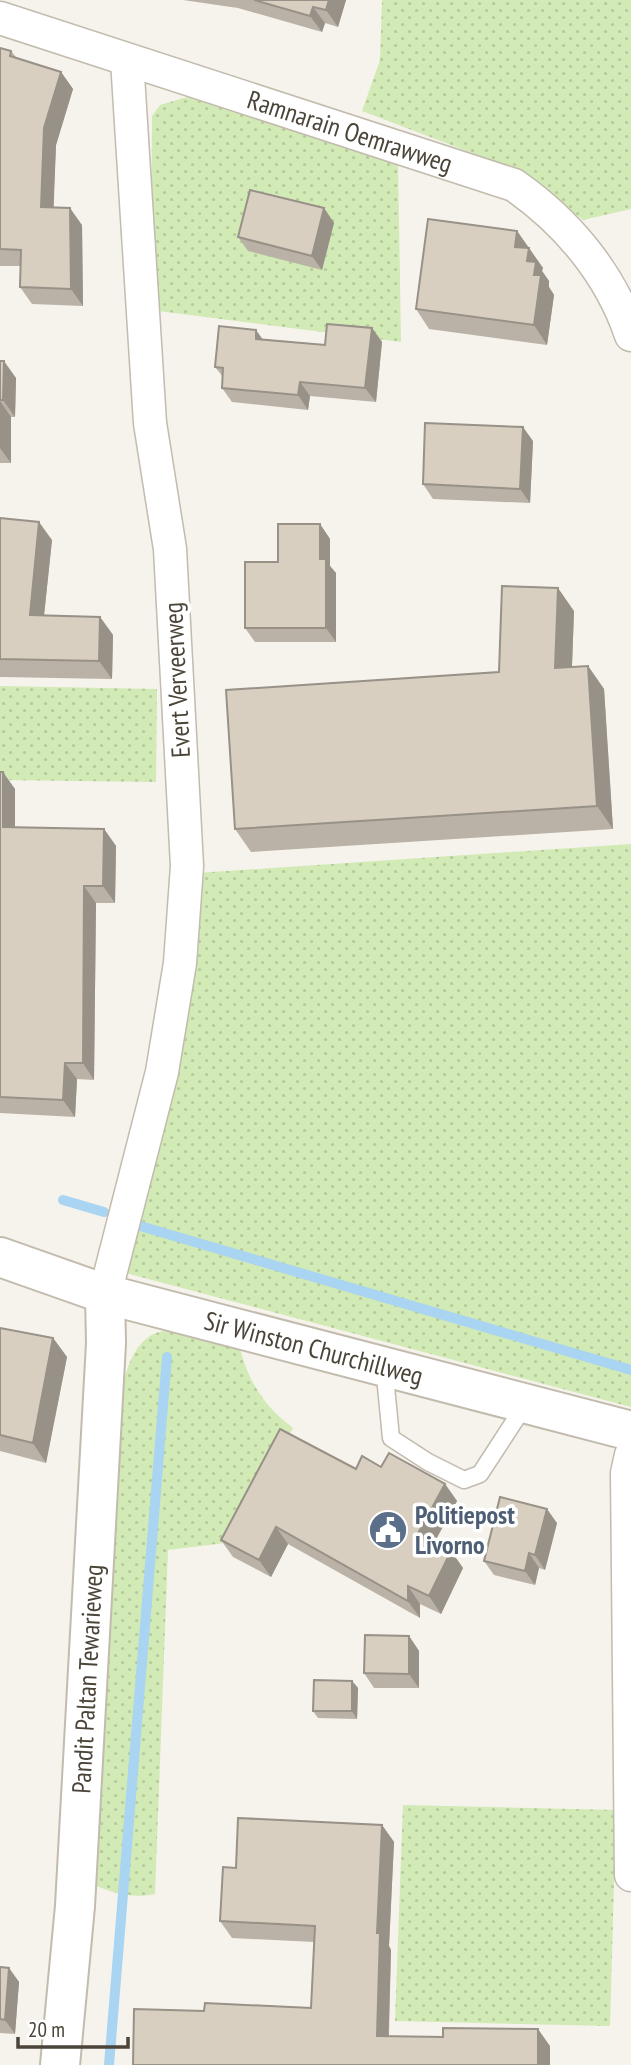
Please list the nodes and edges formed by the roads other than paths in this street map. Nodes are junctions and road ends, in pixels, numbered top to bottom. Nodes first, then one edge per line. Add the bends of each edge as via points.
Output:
1 (0, 18) edge
2 (127, 60) junction
3 (631, 335) edge
4 (0, 1257) edge
5 (105, 1294) junction
6 (384, 1366) junction
7 (526, 1404) junction
8 (631, 1431) edge
9 (631, 1455) edge
10 (631, 1875) edge
11 (60, 2065) edge

1 - 2 street, Ramnarain Oemrawweg
2 - 3 street, Ramnarain Oemrawweg via 514,185 563,226 606,278
2 - 5 street, Evert Verveerweg via 150,423 170,548 187,866 180,963 162,1072
4 - 5 street, Sir Winston Churchillweg
5 - 6 street, Sir Winston Churchillweg
5 - 11 street, Pandit Paltan Tewarieweg via 75,1906
6 - 7 street, Sir Winston Churchillweg
6 - 7 lane via 391,1437 464,1479 480,1474
7 - 8 street, Sir Winston Churchillweg
9 - 10 street via 627,1487

